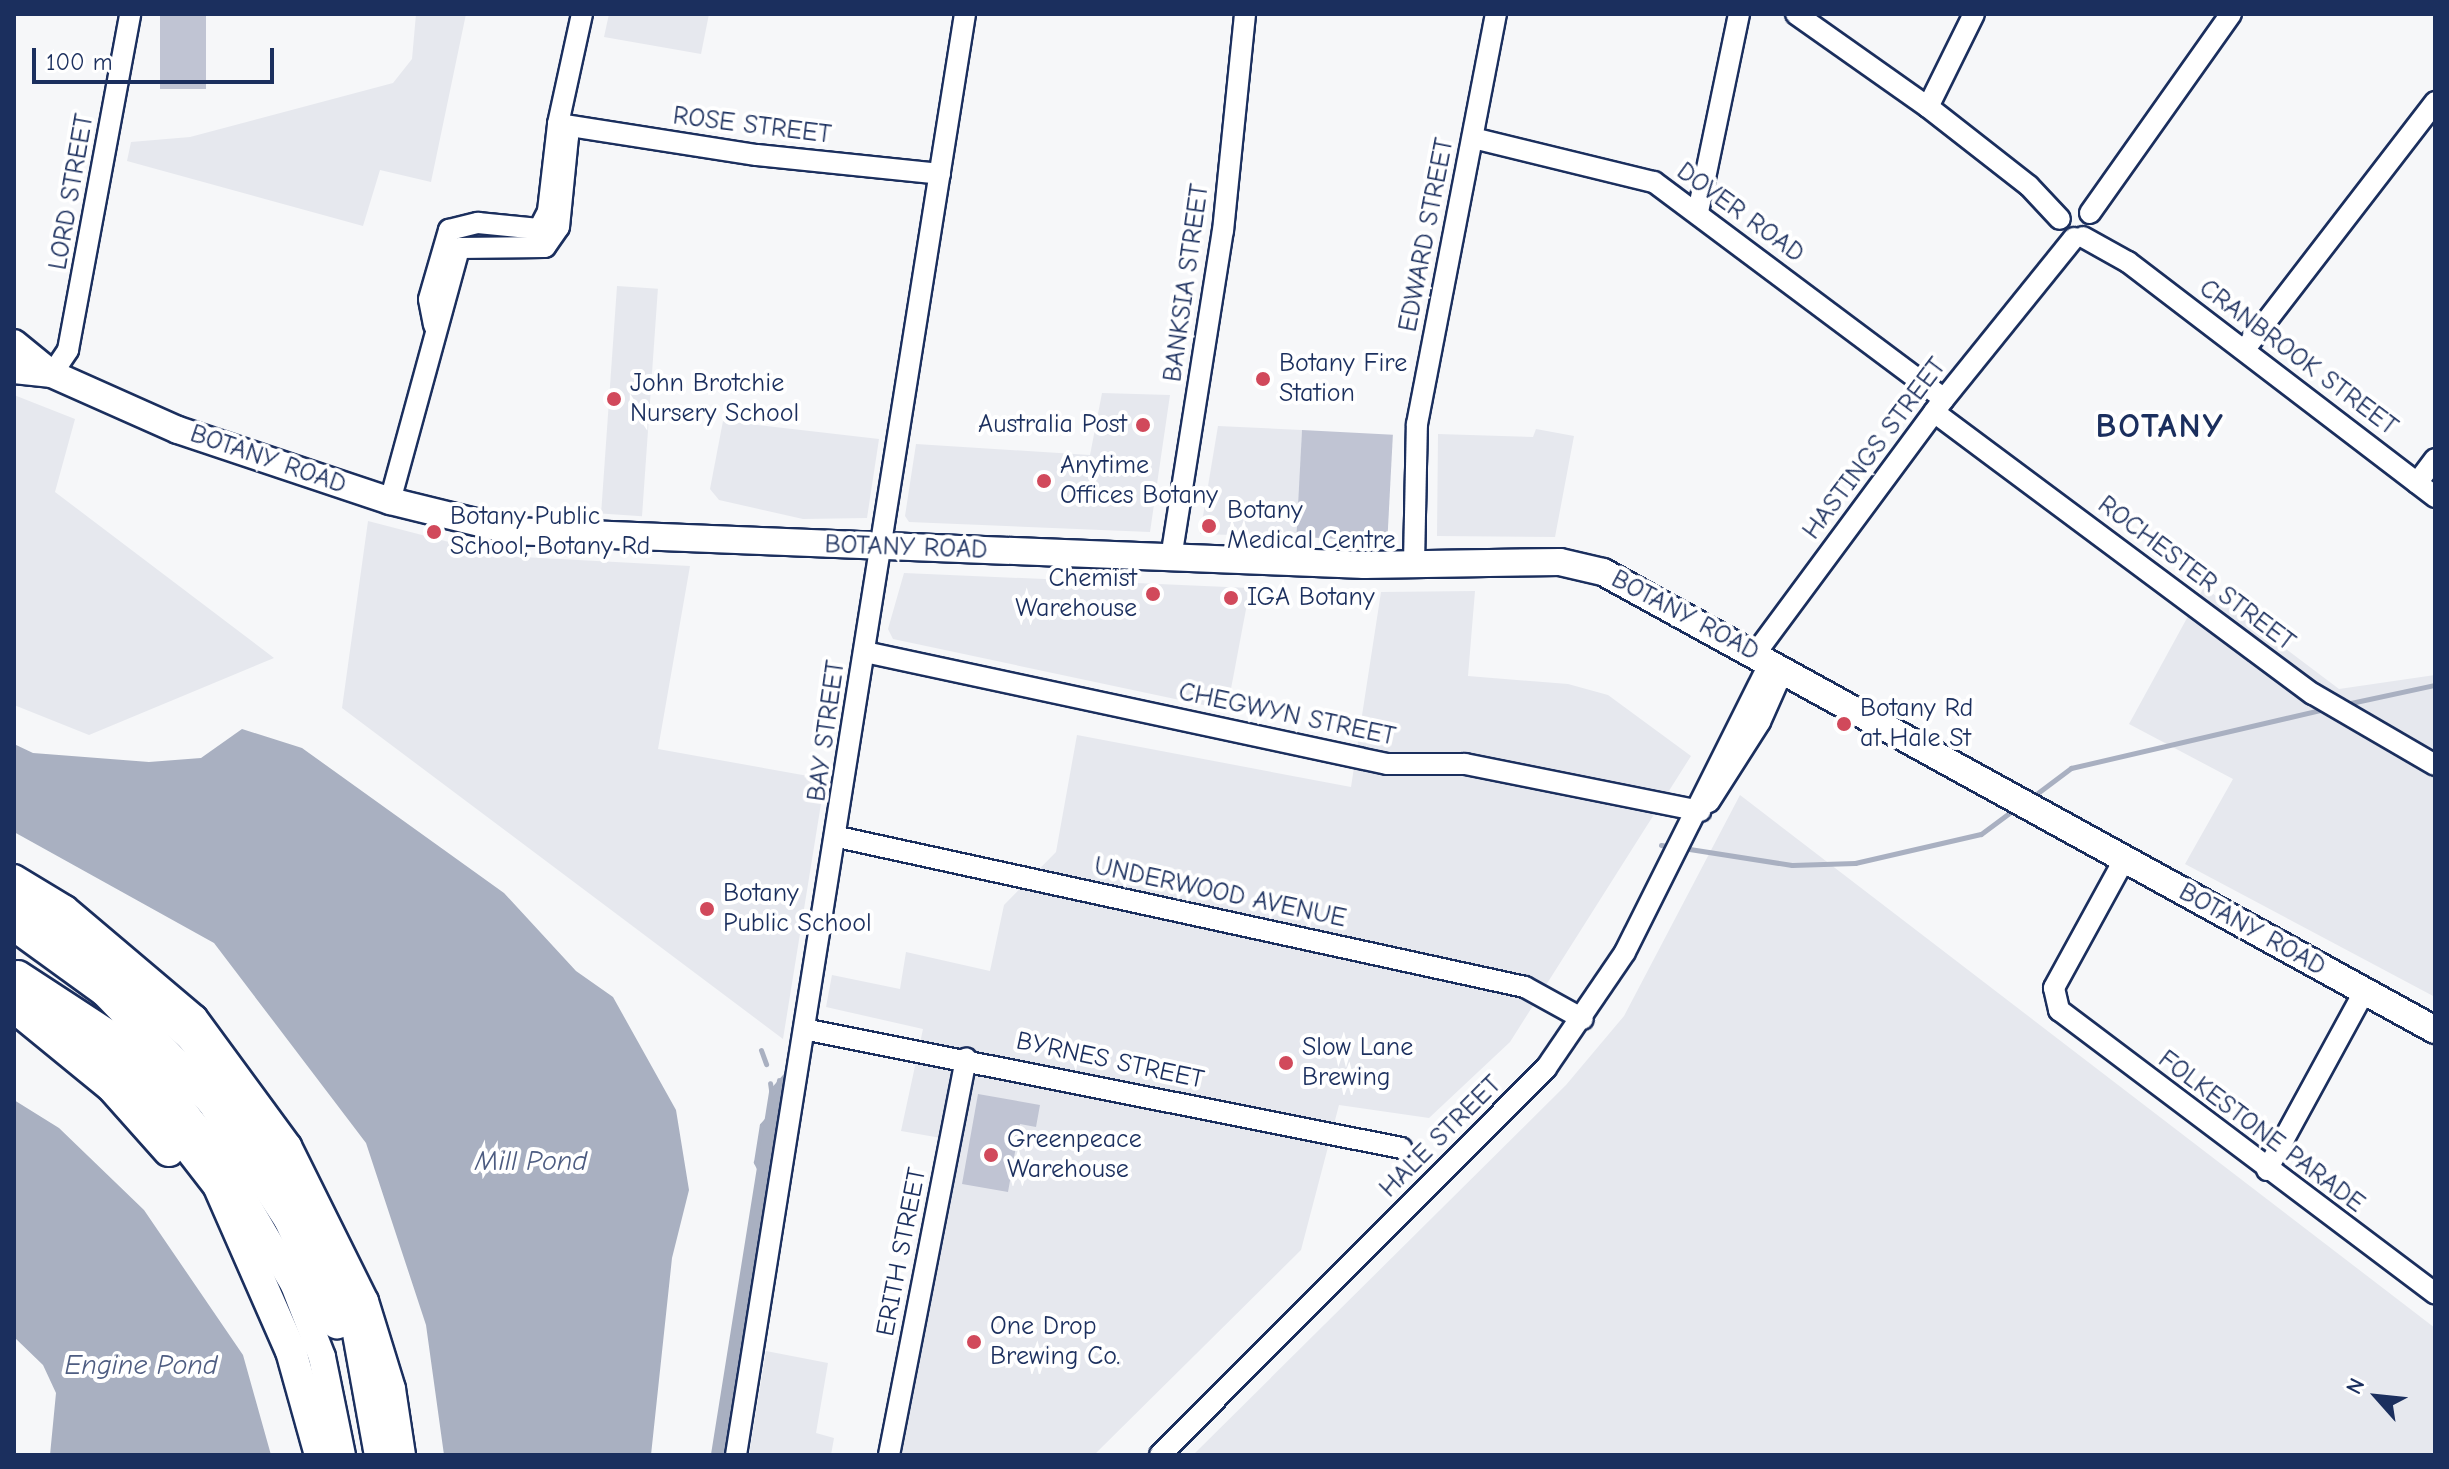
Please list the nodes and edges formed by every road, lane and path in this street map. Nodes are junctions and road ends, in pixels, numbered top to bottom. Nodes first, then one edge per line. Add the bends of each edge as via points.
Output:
1 (130, 14) edge
2 (582, 14) edge
3 (965, 14) edge
4 (1245, 14) edge
5 (1496, 14) edge
6 (1739, 14) edge
7 (1796, 14) edge
8 (1974, 14) edge
9 (2231, 14) edge
10 (2435, 102) edge
11 (1928, 107) junction
12 (558, 124) junction
13 (1473, 138) junction
14 (940, 174) junction
15 (1698, 212) junction
16 (2076, 222) junction
17 (14, 343) edge
18 (2245, 349) junction
19 (14, 370) edge
20 (52, 374) junction
21 (1939, 405) junction
22 (2435, 459) edge
23 (2417, 483) junction
24 (2435, 497) edge
25 (390, 501) junction
26 (882, 547) junction
27 (1171, 558) junction
28 (1414, 563) junction
29 (865, 652) junction
30 (1769, 662) junction
31 (2435, 765) edge
32 (1700, 811) junction
33 (838, 837) junction
34 (2124, 860) junction
35 (14, 878) edge
36 (14, 893) edge
37 (14, 925) edge
38 (14, 972) edge
39 (14, 980) edge
40 (2364, 992) junction
41 (14, 1007) edge
42 (1576, 1014) junction
43 (808, 1030) junction
44 (2435, 1030) edge
45 (966, 1058) junction
46 (1401, 1148) dead end
47 (2267, 1170) junction
48 (245, 1247) junction
49 (2435, 1293) edge
50 (363, 1377) junction
51 (320, 1455) edge
52 (342, 1455) edge
53 (380, 1455) edge
54 (402, 1455) edge
55 (736, 1455) edge
56 (889, 1455) edge
57 (1160, 1455) edge

1 - 20 street, LORD STREET via 68,350
2 - 12 street
3 - 14 street, BAY STREET
4 - 27 street, BANKSIA STREET via 1223,231
5 - 13 street, EDWARD STREET
6 - 15 street
7 - 11 street, CRANBROOK STREET
8 - 11 street
9 - 16 street, HASTINGS STREET
10 - 18 street
11 - 16 street, CRANBROOK STREET
12 - 14 street, ROSE STREET via 757,155
12 - 25 street via 548,211 539,229 478,223 449,230 429,299 434,325
13 - 15 street, DOVER ROAD via 1654,182
13 - 28 street, EDWARD STREET via 1417,424
14 - 26 street, BAY STREET
15 - 21 street, DOVER ROAD
16 - 18 street, CRANBROOK STREET
16 - 21 street, HASTINGS STREET
17 - 20 main road, BOTANY ROAD
18 - 23 street, CRANBROOK STREET
19 - 20 main road, BOTANY ROAD
20 - 25 main road, BOTANY ROAD via 178,430
21 - 30 street, HASTINGS STREET
21 - 31 street, ROCHESTER STREET via 2313,694
22 - 23 street
23 - 24 street, CRANBROOK STREET
25 - 26 main road, BOTANY ROAD via 512,531
26 - 27 main road, BOTANY ROAD
26 - 29 street, BAY STREET
27 - 28 main road, BOTANY ROAD
28 - 30 main road, BOTANY ROAD via 1560,562 1592,569
29 - 32 street, CHEGWYN STREET via 1387,764 1465,764
29 - 33 street, BAY STREET
30 - 32 street, HALE STREET via 1719,755
30 - 34 main road, BOTANY ROAD
32 - 42 street, HALE STREET
33 - 42 street, UNDERWOOD AVENUE via 1545,994
33 - 43 street, BAY STREET
34 - 40 main road, BOTANY ROAD
34 - 47 street, FOLKESTONE PARADE via 2054,988 2059,1010
35 - 54 main road via 65,909 194,1018 288,1146 365,1301 392,1389
36 - 50 highway via 148,996 234,1088 283,1162 335,1261 354,1311
37 - 50 highway via 105,991 212,1101 289,1219
38 - 52 main road via 60,996 107,1032 168,1091 217,1153 294,1285 322,1357
39 - 48 highway via 142,1087 218,1185
40 - 44 main road, BOTANY ROAD
40 - 47 street
41 - 48 highway via 111,1086
42 - 57 street, HALE STREET via 1546,1068
43 - 45 street, BYRNES STREET
43 - 55 street, BAY STREET
45 - 46 street, BYRNES STREET
45 - 56 street, ERITH STREET
47 - 49 street, FOLKESTONE PARADE
48 - 51 highway via 291,1351
50 - 53 highway

